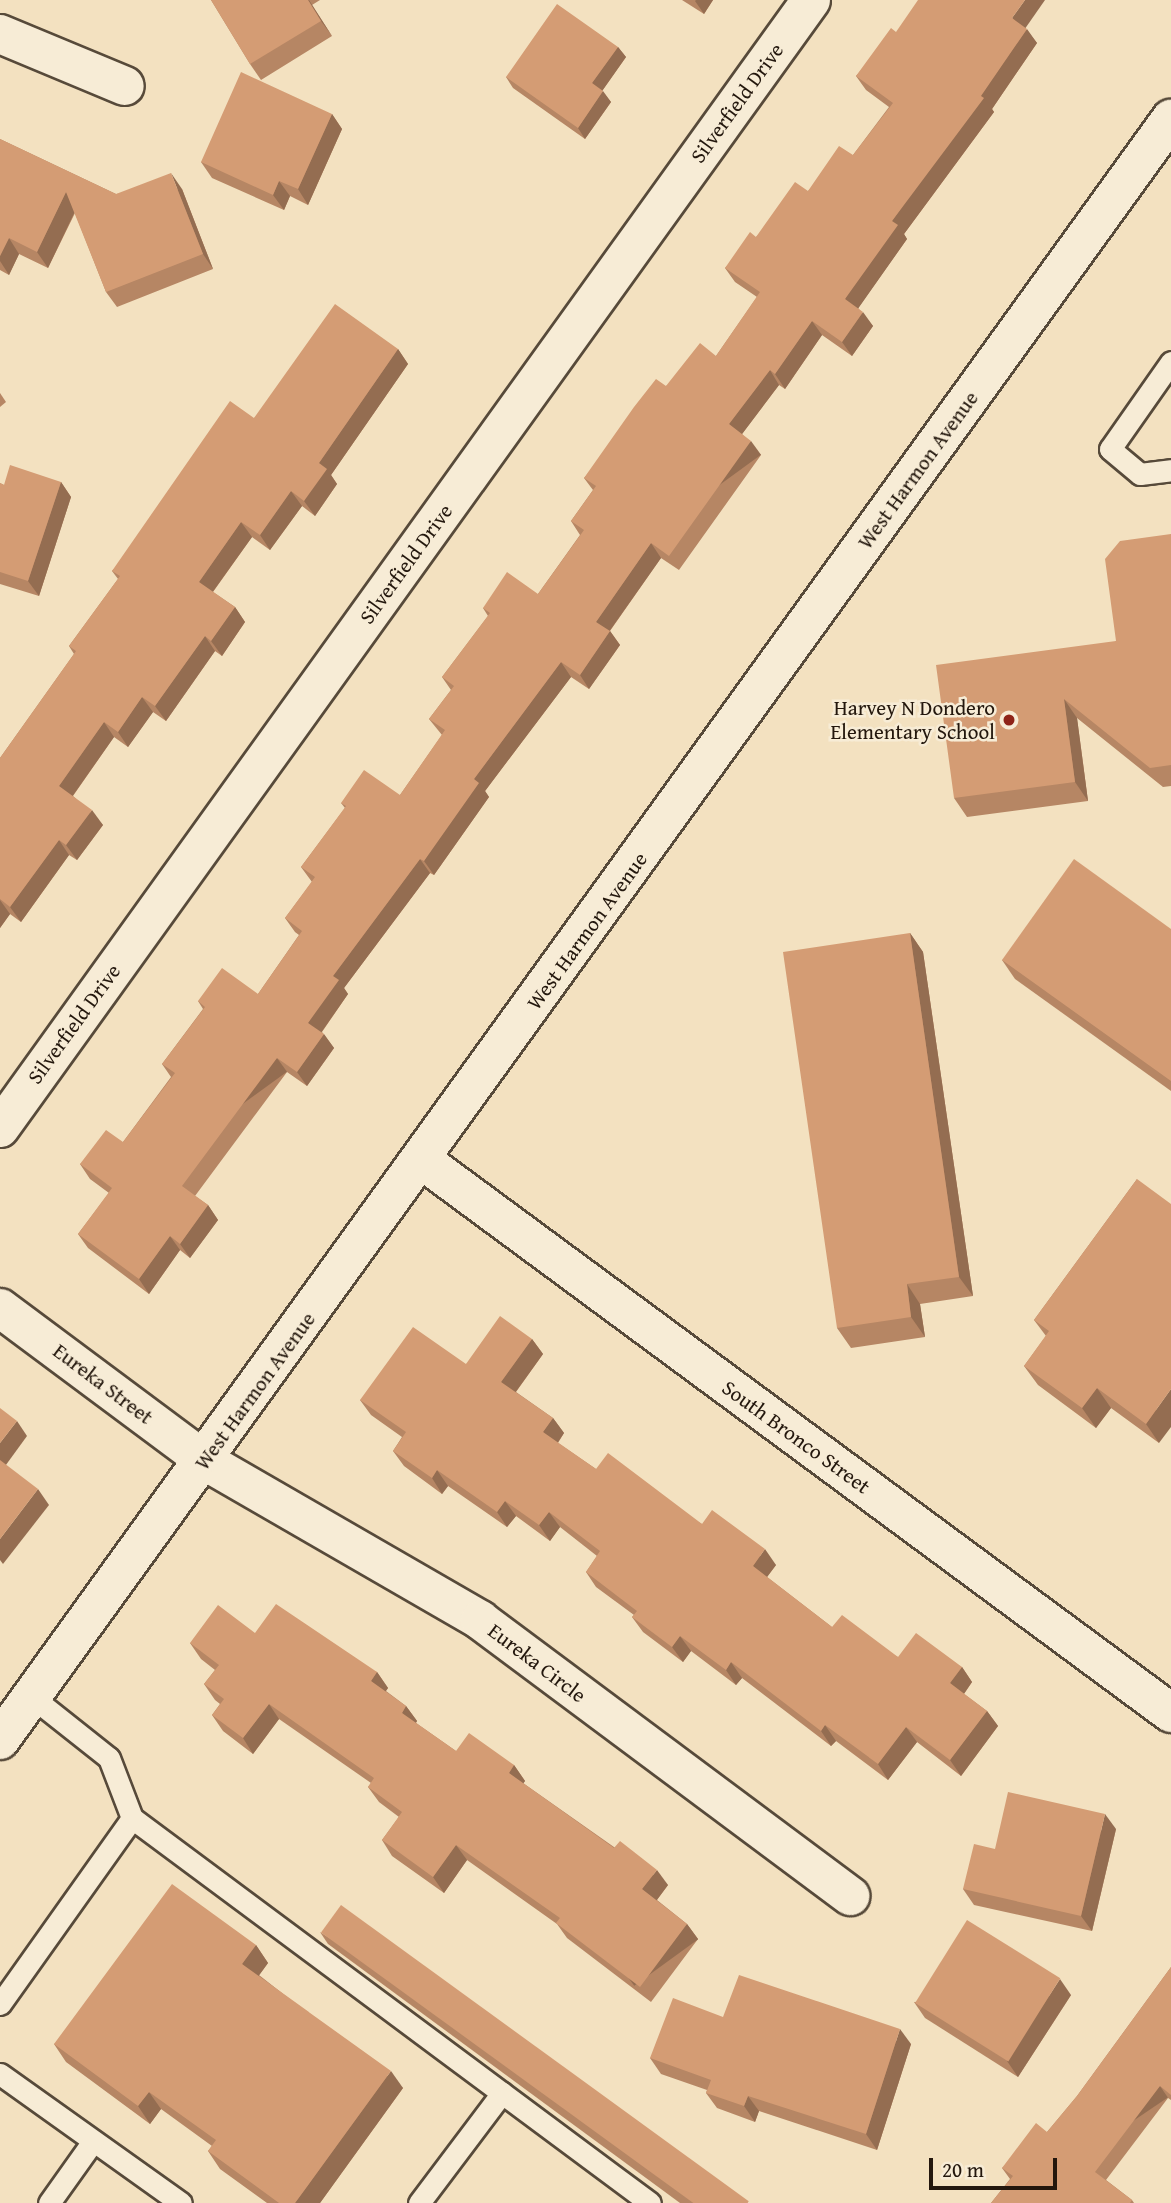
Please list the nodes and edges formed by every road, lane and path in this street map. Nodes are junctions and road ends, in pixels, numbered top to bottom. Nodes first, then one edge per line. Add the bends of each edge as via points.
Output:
1 (811, 0) edge
2 (0, 34) edge
3 (125, 86) dead end
4 (1171, 119) edge
5 (1171, 362) edge
6 (1171, 470) edge
7 (0, 1128) edge
8 (422, 1160) junction
9 (0, 1308) edge
10 (205, 1461) junction
11 (32, 1697) junction
12 (1171, 1713) edge
13 (0, 1740) edge
14 (132, 1818) junction
15 (850, 1896) dead end
16 (0, 2004) edge
17 (0, 2074) edge
18 (502, 2093) junction
19 (93, 2141) junction
20 (49, 2203) edge
21 (181, 2203) edge
22 (419, 2203) edge
23 (650, 2203) edge

1 - 7 street, Silverfield Drive
2 - 3 street
4 - 8 street, West Harmon Avenue
5 - 6 lane via 1110,449 1140,474
8 - 10 street, West Harmon Avenue
8 - 12 street, South Bronco Street
9 - 10 street, Eureka Street
10 - 11 street, West Harmon Avenue
10 - 15 street, Eureka Circle via 480,1620
11 - 13 street, West Harmon Avenue
11 - 14 lane via 109,1758
14 - 16 lane
14 - 18 lane
17 - 19 lane
18 - 22 lane
18 - 23 lane
19 - 20 lane
19 - 21 lane

